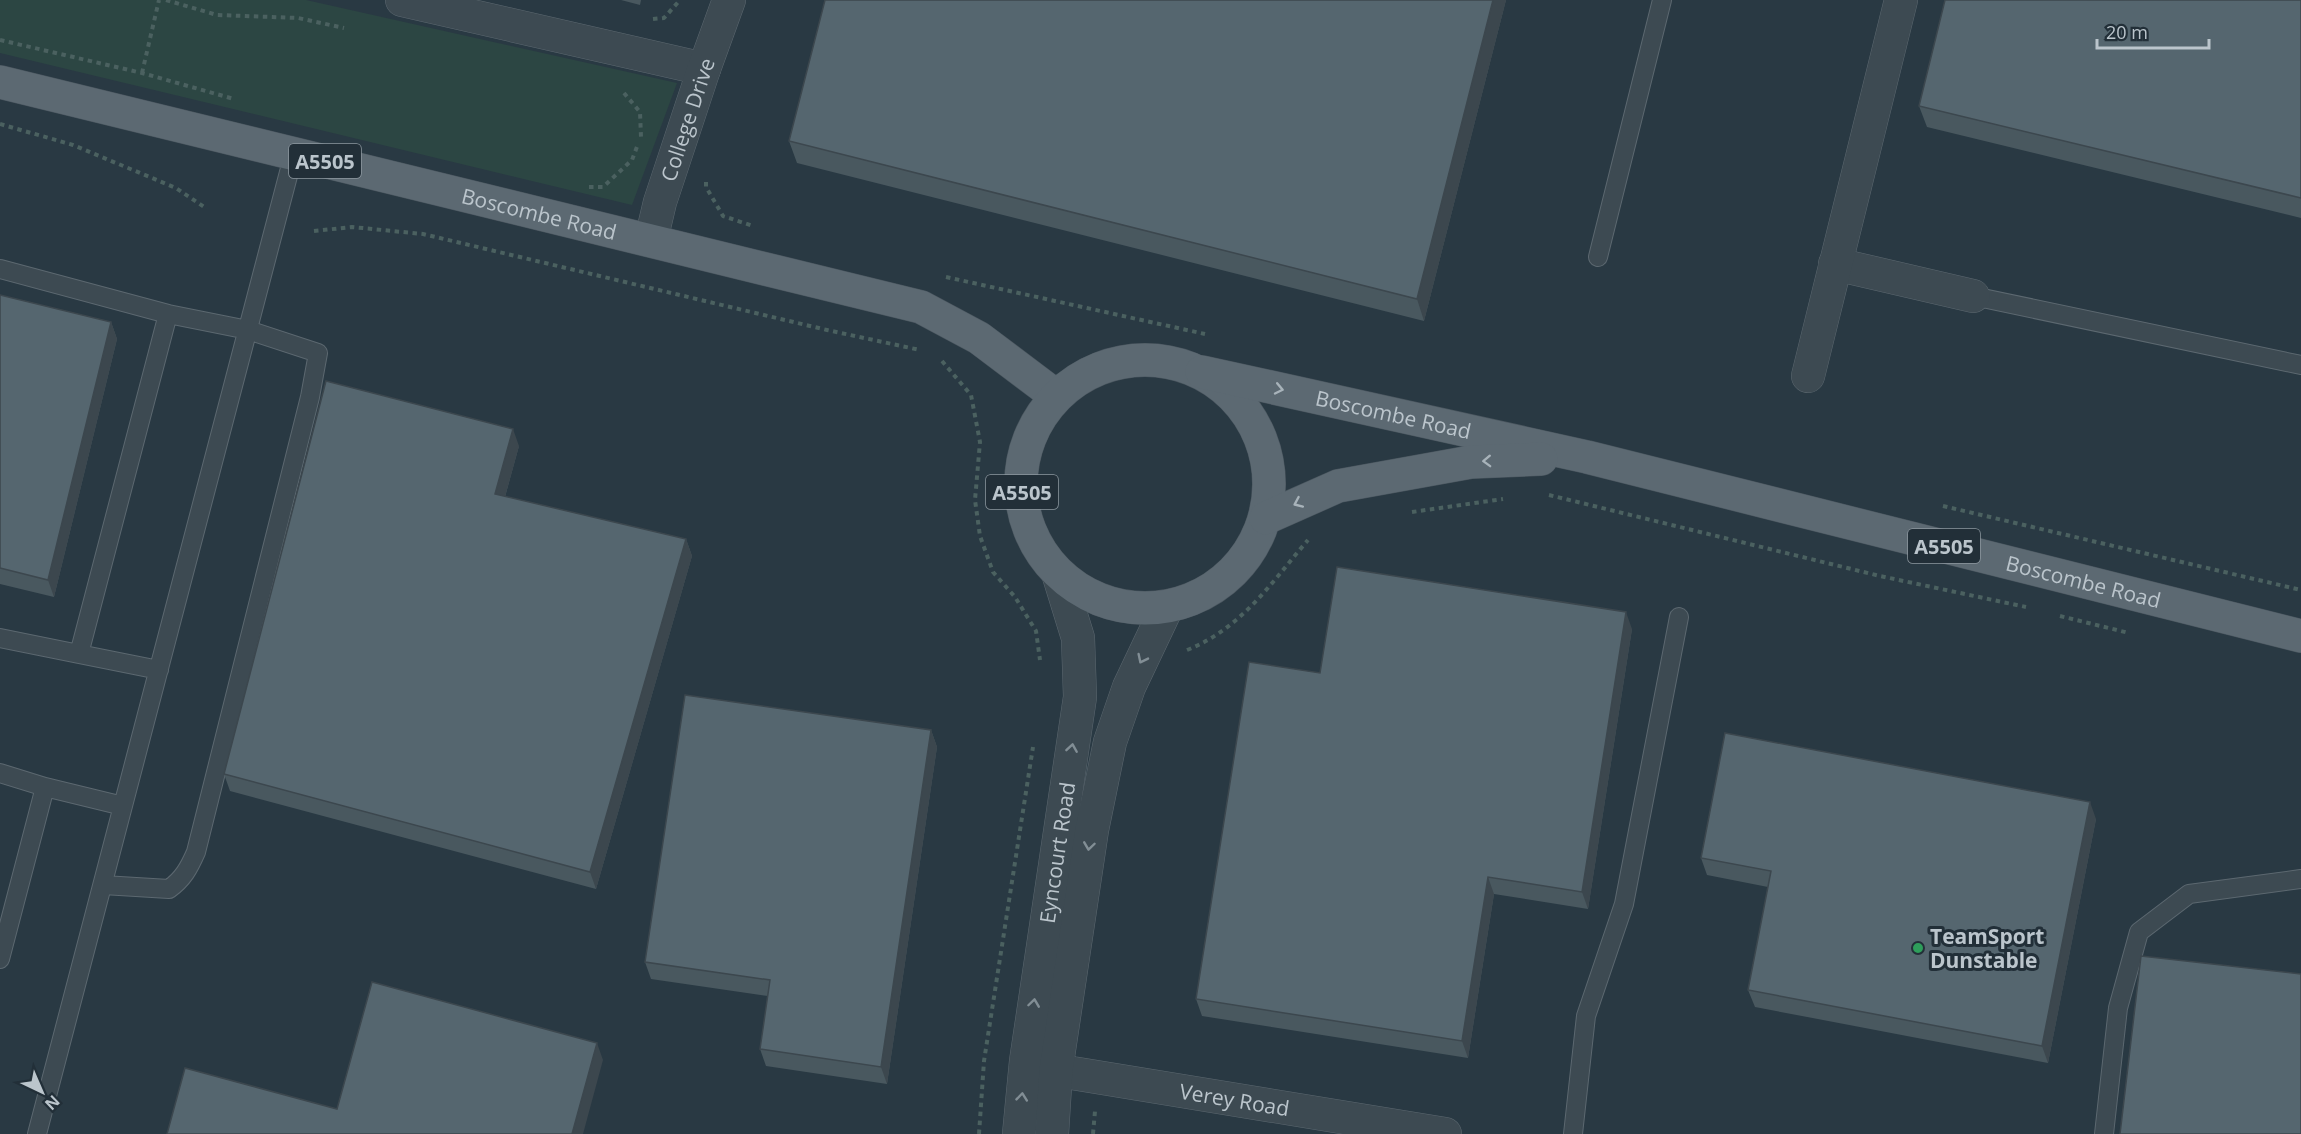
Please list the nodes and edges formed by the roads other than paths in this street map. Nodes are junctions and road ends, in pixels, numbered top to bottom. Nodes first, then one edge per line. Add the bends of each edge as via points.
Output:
1 (402, 0) edge
2 (729, 0) edge
3 (1662, 0) edge
4 (1901, 0) edge
5 (704, 69) junction
6 (0, 82) edge
7 (294, 153) junction
8 (651, 240) junction
9 (1598, 257) dead end
10 (1835, 264) junction
11 (0, 269) edge
12 (1973, 296) joint
13 (168, 314) junction
14 (248, 330) junction
15 (2301, 365) edge
16 (1202, 372) junction
17 (1808, 376) dead end
18 (1056, 396) junction
19 (1587, 457) junction
20 (1266, 518) junction
21 (1058, 573) junction
22 (1167, 607) junction
23 (1679, 617) dead end
24 (2301, 636) edge
25 (0, 638) edge
26 (79, 654) junction
27 (159, 670) junction
28 (0, 773) edge
29 (45, 787) junction
30 (123, 806) junction
31 (2301, 879) edge
32 (103, 885) junction
33 (0, 958) edge
34 (1041, 1065) junction
35 (37, 1134) edge
36 (1018, 1134) edge
37 (1052, 1134) edge
38 (1444, 1134) edge
39 (1573, 1134) edge
40 (2104, 1134) edge

1 - 5 street
2 - 5 street, College Drive
3 - 9 lane
4 - 10 street
5 - 8 street, College Drive
6 - 7 main road, Boscombe Road / A5505
7 - 8 main road, Boscombe Road / A5505
7 - 14 lane
8 - 18 main road, Boscombe Road / A5505 via 921,307 979,338
10 - 12 street
10 - 17 street
11 - 13 lane
12 - 15 lane
13 - 14 lane
13 - 26 lane
14 - 27 lane
14 - 32 lane via 318,353 196,852 182,880 170,889
16 - 18 main road, A5505 via 1165,360 1125,360 1088,373
16 -> 19 main road, Boscombe Road / A5505
16 - 20 main road, A5505 via 1236,398 1260,434 1270,475
18 - 21 main road, A5505 via 1034,429 1022,466 1022,505 1035,542
19 -> 20 main road, Boscombe Road / A5505 via 1471,462 1338,486
19 - 24 main road, Boscombe Road / A5505
20 - 22 main road, A5505 via 1245,559 1210,590
21 - 22 main road, A5505 via 1090,596 1128,608
34 -> 21 street, Eyncourt Road via 1080,697 1078,638
22 -> 34 street, Eyncourt Road via 1129,687 1112,734
23 - 39 lane via 1624,904 1586,1016
25 - 26 lane
26 - 27 lane
27 - 30 lane
28 - 29 lane
29 - 30 lane
29 - 33 lane
30 - 32 lane
31 - 40 lane via 2189,894 2139,932 2118,1008
32 - 35 lane
36 -> 34 street, Eyncourt Road
34 - 37 street, Eyncourt Road
34 - 38 street, Verey Road

